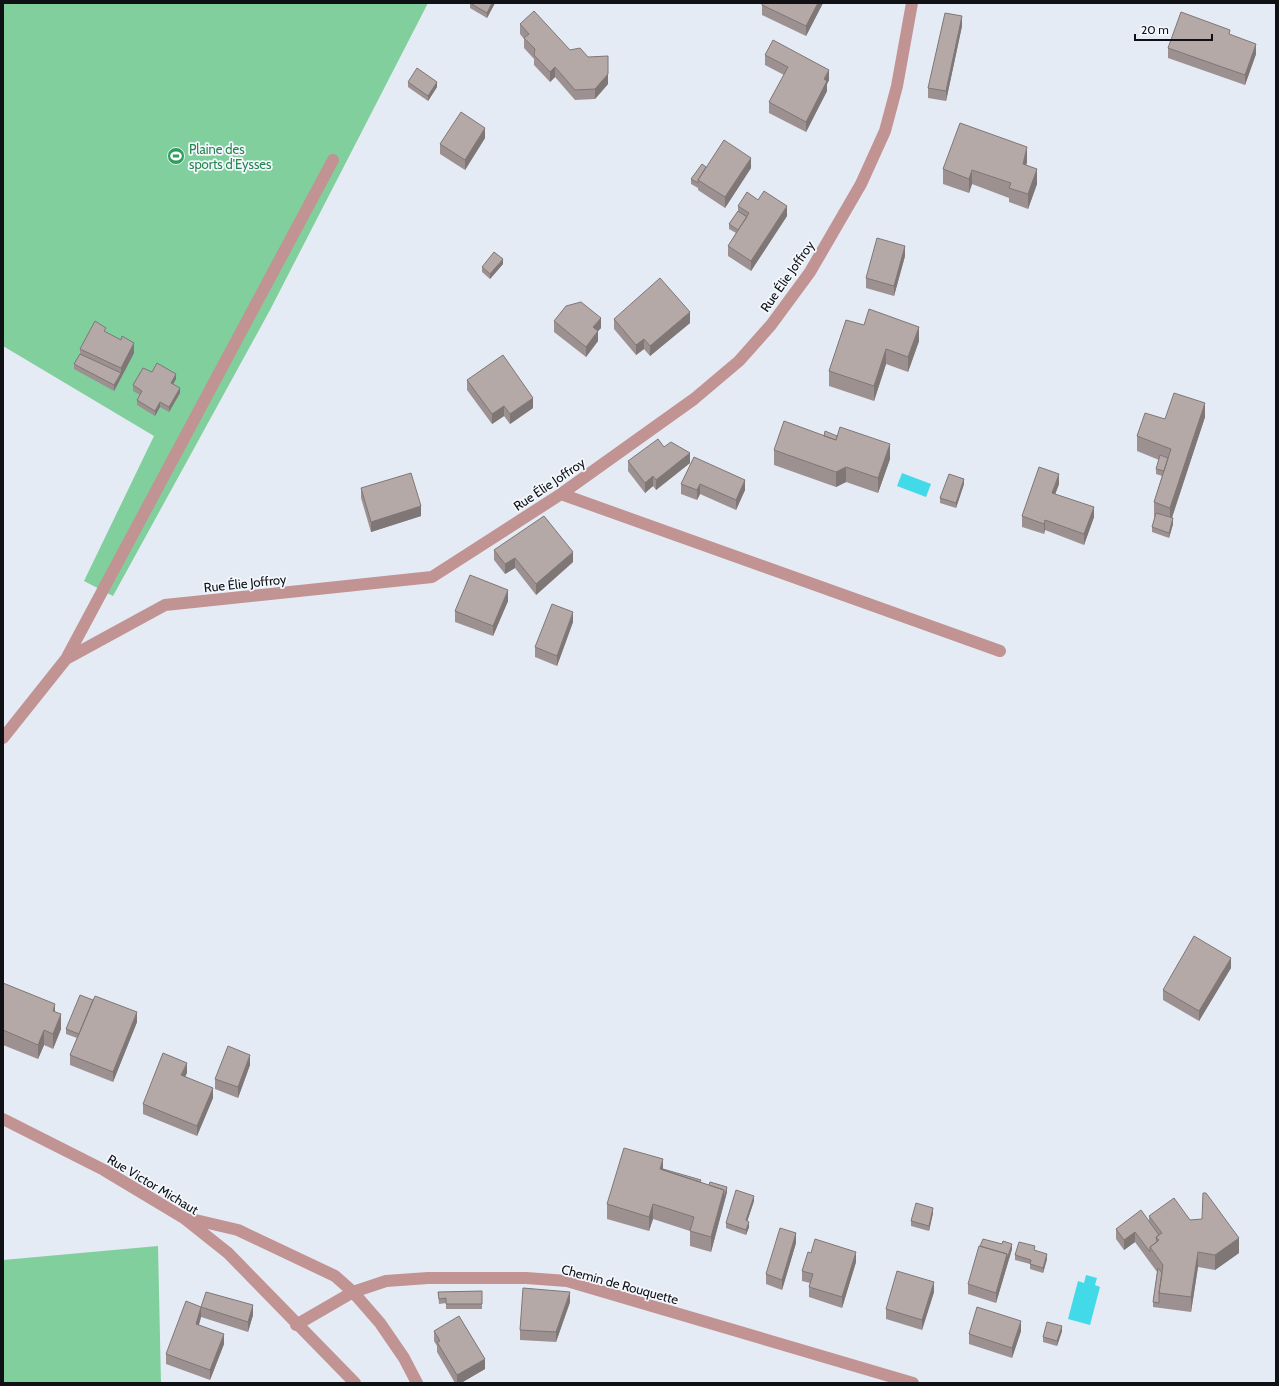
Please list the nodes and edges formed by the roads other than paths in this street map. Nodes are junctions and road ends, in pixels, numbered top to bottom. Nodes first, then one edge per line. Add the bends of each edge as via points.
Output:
1 (912, 3) edge
2 (333, 160) dead end
3 (561, 494) junction
4 (1000, 651) dead end
5 (66, 659) junction
6 (3, 738) edge
7 (3, 1119) edge
8 (184, 1218) junction
9 (353, 1292) junction
10 (296, 1325) junction
11 (355, 1383) edge
12 (417, 1383) edge
13 (913, 1383) edge

1 - 3 street, Rue Élie Joffroy via 898,86 885,131 861,184 810,272 771,325 739,361 694,399
2 - 5 street
3 - 4 street
3 - 5 street, Rue Élie Joffroy via 432,577 165,605
5 - 6 street, Rue Élie Joffroy
7 - 8 street, Rue Victor Michaut via 104,1170
8 - 9 street via 238,1230 335,1276
8 - 10 street, Rue Victor Michaut via 228,1253
9 - 10 street, Chemin de Rouquette
9 - 12 street via 380,1323 404,1358
9 - 13 street, Chemin de Rouquette via 386,1281 428,1278 526,1278 567,1281
10 - 11 street, Rue Victor Michaut

